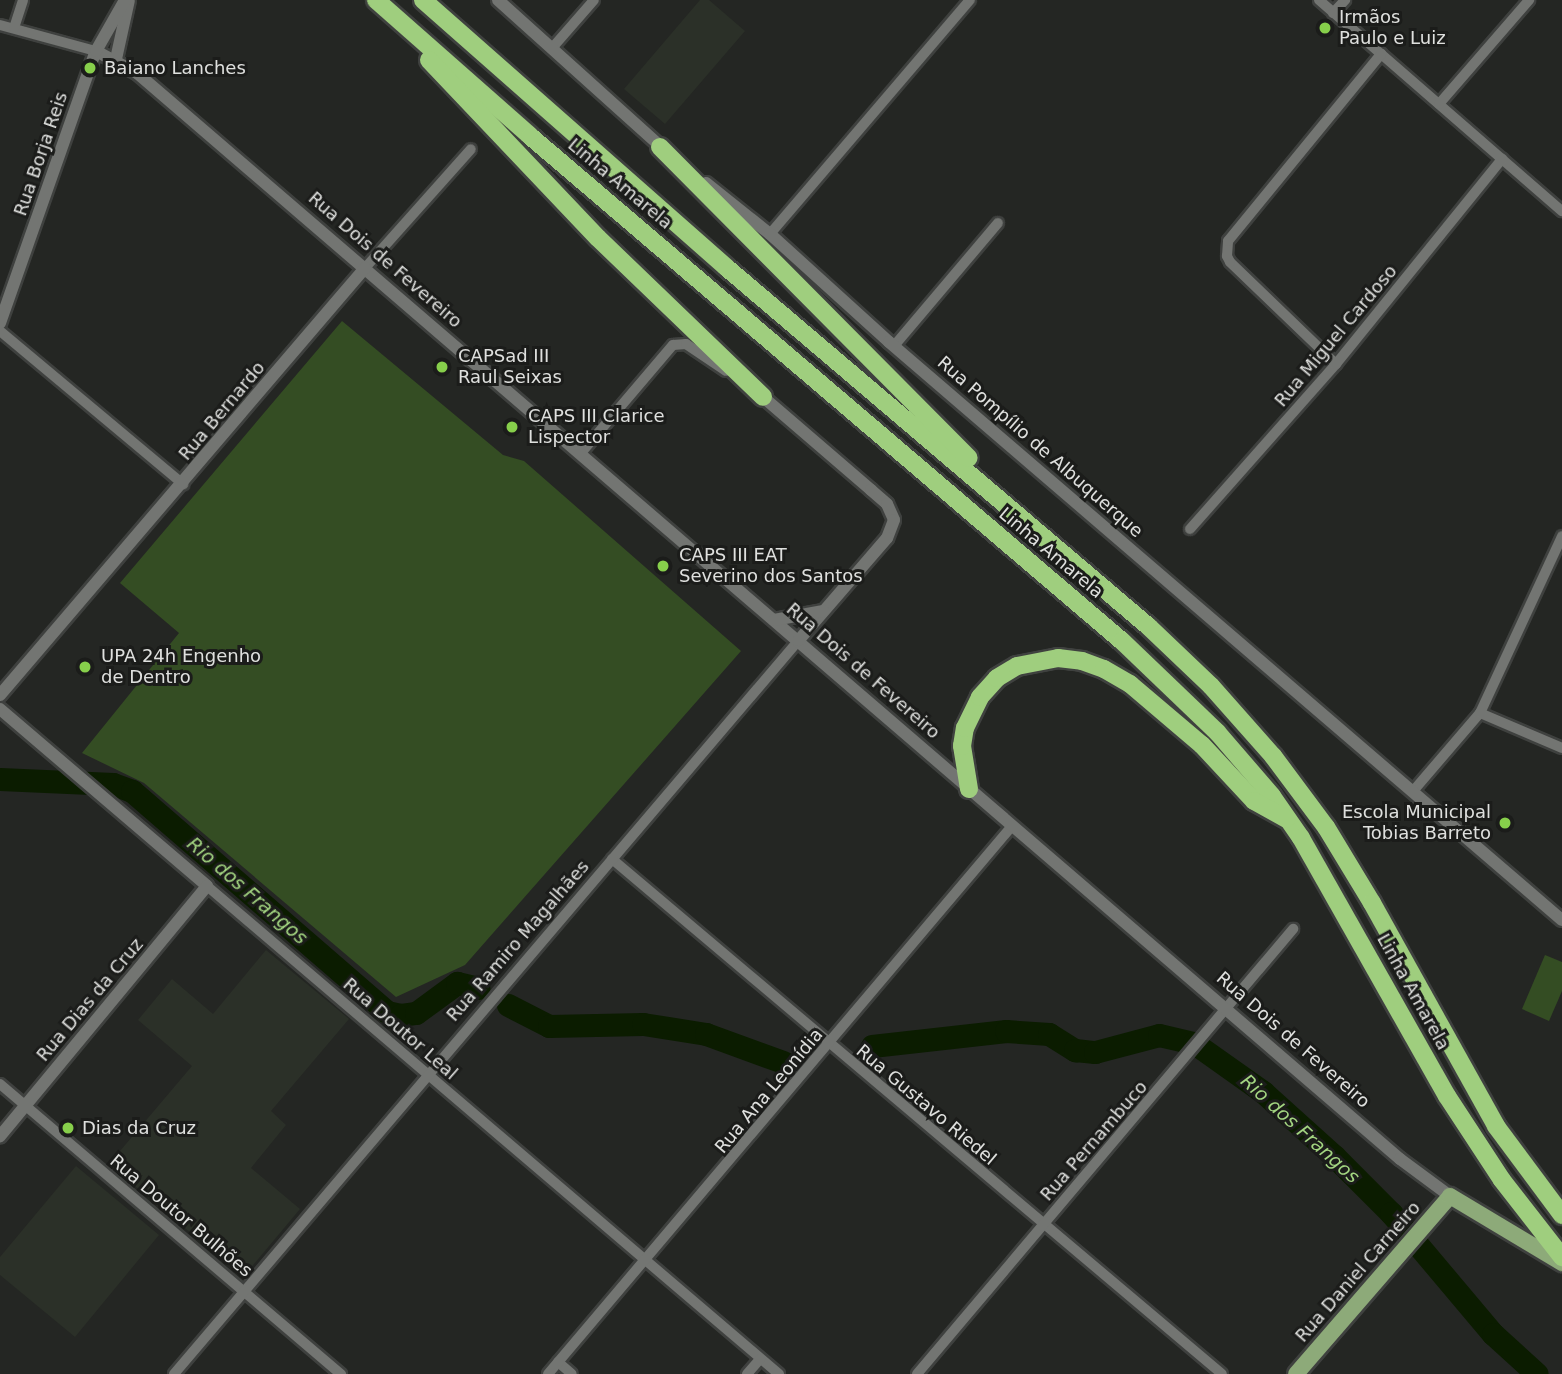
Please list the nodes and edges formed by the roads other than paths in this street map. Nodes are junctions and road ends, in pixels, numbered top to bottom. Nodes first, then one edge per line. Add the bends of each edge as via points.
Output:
1 (23, 0) edge
2 (127, 0) edge
3 (376, 0) edge
4 (423, 0) edge
5 (498, 0) edge
6 (594, 0) edge
7 (970, 0) edge
8 (1319, 0) edge
9 (1345, 0) edge
10 (1529, 0) edge
11 (1333, 13) junction
12 (0, 25) edge
13 (14, 28) junction
14 (553, 47) junction
15 (96, 51) junction
16 (1381, 54) junction
17 (116, 59) junction
18 (1438, 104) junction
19 (660, 147) junction
20 (471, 149) dead end
21 (1502, 159) junction
22 (1562, 211) edge
23 (998, 223) dead end
24 (770, 234) junction
25 (365, 268) junction
26 (0, 323) edge
27 (0, 331) edge
28 (894, 346) junction
29 (1336, 364) junction
30 (763, 397) junction
31 (581, 453) junction
32 (183, 484) junction
33 (1001, 499) junction
34 (1190, 528) dead end
35 (1562, 536) edge
36 (824, 611) junction
37 (774, 620) junction
38 (799, 640) junction
39 (0, 695) edge
40 (0, 709) edge
41 (1480, 713) junction
42 (1562, 748) edge
43 (969, 789) junction
44 (1414, 790) junction
45 (1289, 821) junction
46 (1012, 826) junction
47 (612, 859) junction
48 (207, 886) junction
49 (1562, 920) edge
50 (1293, 929) dead end
51 (1228, 1009) junction
52 (830, 1045) junction
53 (427, 1074) junction
54 (0, 1084) edge
55 (26, 1105) junction
56 (0, 1136) edge
57 (1450, 1196) junction
58 (1562, 1215) edge
59 (1043, 1224) junction
60 (1562, 1257) edge
61 (645, 1263) junction
62 (1562, 1264) edge
63 (246, 1292) junction
64 (760, 1359) junction
65 (558, 1362) junction
66 (174, 1374) edge
67 (341, 1374) edge
68 (548, 1374) edge
69 (572, 1374) edge
70 (747, 1374) edge
71 (779, 1374) edge
72 (917, 1374) edge
73 (1222, 1374) edge
74 (1296, 1374) edge

1 - 13 street
2 - 15 street, Rua Borja Reis
2 - 17 street, Rua Borja Reis
3 - 30 highway via 530,169
3 - 45 highway, Linha Amarela via 1122,640 1217,732
4 - 33 highway, Linha Amarela via 727,268
5 - 14 street, Rua Pompílio de Albuquerque
6 - 14 street
7 - 24 street
8 - 11 street
9 - 11 street
10 - 18 street
11 - 16 street
12 - 13 street, Rua Dois de Fevereiro
13 - 15 street, Rua Dois de Fevereiro
14 - 19 street, Rua Pompílio de Albuquerque
15 - 17 street, Rua Dois de Fevereiro
15 - 26 street, Rua Borja Reis
16 - 18 street
16 - 29 street via 1230,235 1230,262
17 - 25 street, Rua Dois de Fevereiro
18 - 21 street
19 - 24 street, Rua Pompílio de Albuquerque
19 - 33 highway via 966,455
20 - 25 street, Rua Bernardo
21 - 22 street
21 - 29 street, Rua Miguel Cardoso
23 - 28 street
24 - 28 street, Rua Pompílio de Albuquerque
25 - 31 street, Rua Dois de Fevereiro
25 - 32 street, Rua Bernardo
27 - 32 street
28 - 44 street, Rua Pompílio de Albuquerque
29 - 34 street, Rua Miguel Cardoso
30 - 31 street via 690,346 679,344
30 - 36 street, Rua Ramiro Magalhães via 887,504 894,520 891,533
31 - 37 street, Rua Dois de Fevereiro
32 - 39 street, Rua Bernardo
33 - 58 highway, Linha Amarela via 1211,686 1273,756 1326,827 1372,903 1496,1126
35 - 41 street
36 - 37 street
36 - 38 street, Rua Ramiro Magalhães
37 - 38 street, Rua Dois de Fevereiro
38 - 43 street, Rua Dois de Fevereiro
38 - 47 street, Rua Ramiro Magalhães
40 - 48 street, Rua Doutor Leal
41 - 42 street
41 - 44 street
43 - 45 highway via 962,746 980,697 997,678 1017,666 1058,658 1082,661 1130,684 1202,745 1254,801
43 - 46 street, Rua Dois de Fevereiro
44 - 49 street, Rua Pompílio de Albuquerque
45 - 60 highway, Linha Amarela via 1447,1096 1502,1180
46 - 51 street, Rua Dois de Fevereiro
46 - 52 street, Rua Ana Leonídia
47 - 52 street, Rua Gustavo Riedel
47 - 53 street, Rua Ramiro Magalhães
48 - 53 street, Rua Doutor Leal
48 - 55 street, Rua Dias da Cruz
50 - 51 street, Rua Pernambuco
51 - 57 street, Rua Dois de Fevereiro via 1400,1159
51 - 59 street, Rua Pernambuco
52 - 59 street, Rua Gustavo Riedel
52 - 61 street, Rua Ana Leonídia
53 - 61 street, Rua Doutor Leal
53 - 63 street, Rua Ramiro Magalhães
54 - 55 street, Rua Doutor Bulhões
55 - 56 street, Rua Dias da Cruz
55 - 63 street, Rua Doutor Bulhões
57 - 62 main road, Rua Dois de Fevereiro
57 - 74 main road, Rua Daniel Carneiro
59 - 72 street, Rua Pernambuco
59 - 73 street, Rua Gustavo Riedel
61 - 64 street, Rua Doutor Leal
61 - 65 street, Rua Ana Leonídia
63 - 66 street, Rua Ramiro Magalhães
63 - 67 street, Rua Doutor Bulhões
64 - 70 street
64 - 71 street, Rua Doutor Leal
65 - 68 street, Rua Ana Leonídia
65 - 69 street

